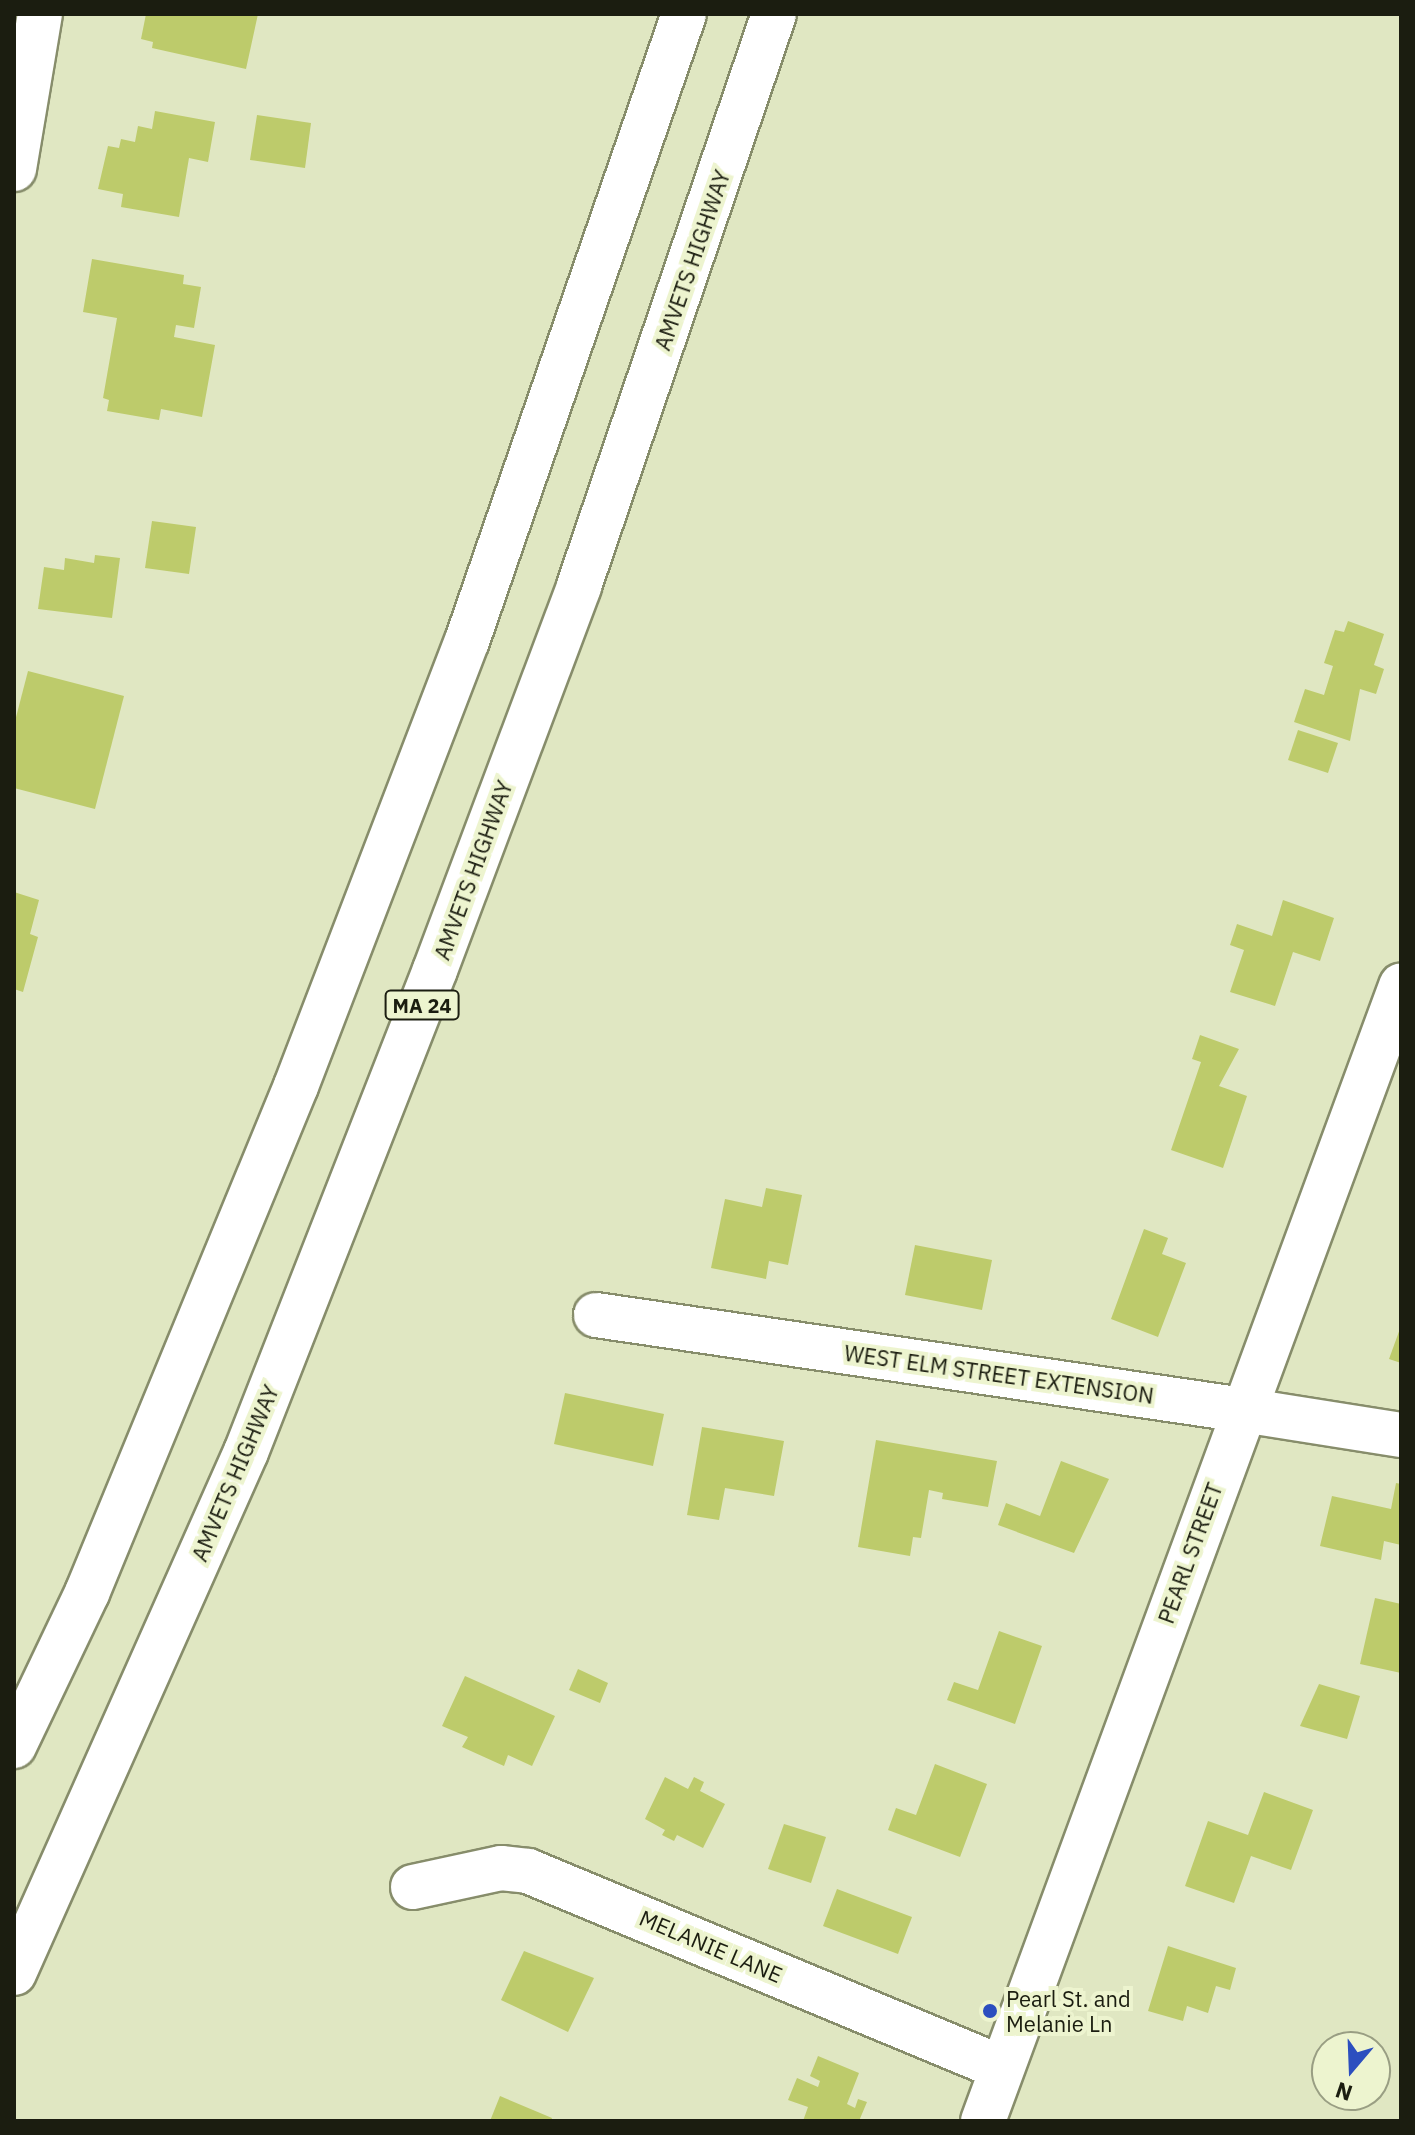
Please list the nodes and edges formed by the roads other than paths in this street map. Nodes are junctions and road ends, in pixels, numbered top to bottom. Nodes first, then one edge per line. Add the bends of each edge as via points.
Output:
1 (40, 14) edge
2 (684, 14) edge
3 (774, 14) edge
4 (14, 169) edge
5 (1401, 986) edge
6 (596, 1315) dead end
7 (1243, 1410) junction
8 (1401, 1435) edge
9 (14, 1746) edge
10 (413, 1887) dead end
11 (14, 1973) edge
12 (1002, 2068) junction
13 (983, 2121) edge

1 - 4 main road
2 - 9 main road via 467,641 307,1057 87,1593
3 - 11 main road, AMVETS HIGHWAY / MA 24 via 584,572 424,999 246,1452
5 - 7 main road, PEARL STREET
6 - 7 main road, WEST ELM STREET EXTENSION
7 - 8 main road, WEST ELM STREET EXTENSION
7 - 12 main road, PEARL STREET
10 - 12 main road, MELANIE LANE via 501,1868 528,1871
12 - 13 main road, PEARL STREET

